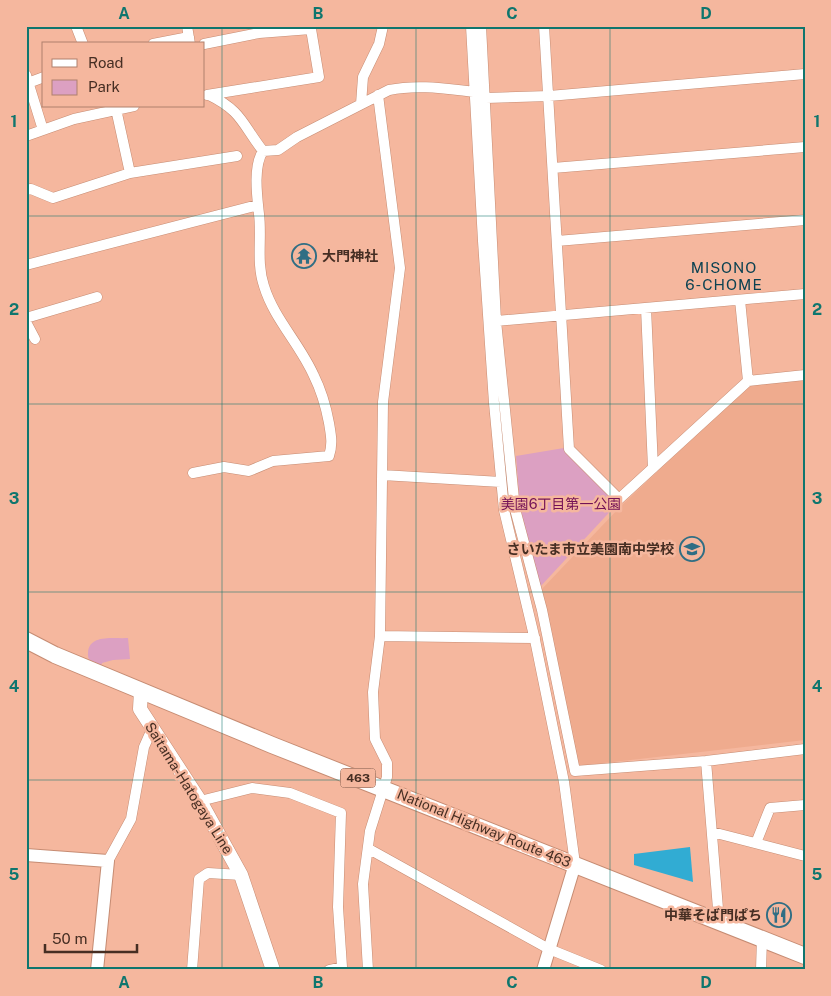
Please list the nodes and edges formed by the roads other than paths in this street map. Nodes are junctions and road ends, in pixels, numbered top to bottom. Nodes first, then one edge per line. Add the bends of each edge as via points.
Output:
1 (76, 26) edge
2 (383, 26) edge
3 (471, 26) edge
4 (481, 26) edge
5 (544, 26) edge
6 (189, 36) edge
7 (82, 42) edge
8 (162, 42) edge
9 (205, 44) edge
10 (805, 74) edge
11 (42, 78) edge
12 (27, 79) edge
13 (476, 92) junction
14 (206, 95) edge
15 (378, 96) junction
16 (548, 96) junction
17 (486, 98) junction
18 (361, 104) junction
19 (122, 108) edge
20 (116, 109) junction
21 (43, 130) junction
22 (26, 136) edge
23 (805, 147) edge
24 (263, 151) junction
25 (237, 156) dead end
26 (553, 168) junction
27 (130, 173) junction
28 (26, 190) edge
29 (258, 205) junction
30 (805, 220) edge
31 (557, 241) junction
32 (26, 265) edge
33 (805, 294) edge
34 (97, 296) dead end
35 (740, 300) junction
36 (646, 308) junction
37 (561, 315) junction
38 (26, 318) edge
39 (496, 321) junction
40 (26, 322) edge
41 (36, 339) dead end
42 (805, 375) edge
43 (748, 381) junction
44 (653, 468) junction
45 (193, 473) dead end
46 (382, 475) junction
47 (501, 482) junction
48 (380, 636) junction
49 (535, 639) junction
50 (26, 640) edge
51 (141, 690) junction
52 (152, 729) junction
53 (805, 749) edge
54 (706, 761) junction
55 (383, 787) junction
56 (200, 801) junction
57 (805, 805) edge
58 (712, 832) junction
59 (756, 843) junction
60 (368, 849) junction
61 (26, 855) edge
62 (805, 856) edge
63 (108, 861) junction
64 (575, 864) junction
65 (241, 875) junction
66 (719, 921) junction
67 (762, 938) junction
68 (549, 949) junction
69 (805, 956) edge
70 (369, 969) edge
71 (97, 970) edge
72 (192, 970) edge
73 (273, 970) edge
74 (329, 970) edge
75 (542, 970) edge
76 (601, 970) edge
77 (762, 970) edge

1 - 7 street
2 - 18 street via 379,44 363,77
3 - 13 street
4 - 17 street
5 - 16 street
6 - 8 street
9 - 14 street via 259,33 311,29 319,78
10 - 16 street
11 - 12 street
12 - 21 street
13 - 15 street via 405,87
13 - 47 street via 484,270
14 - 24 street via 228,104
15 - 18 street
15 - 46 street via 400,268 383,402
16 - 17 street
16 - 26 street
17 - 39 street
18 - 24 street via 278,150
19 - 20 street
20 - 21 street
20 - 27 street
21 - 22 street
23 - 26 street
24 - 29 street via 259,157
25 - 27 street
26 - 31 street
27 - 28 street via 53,198
29 - 32 street
29 - 45 street via 259,255 264,286 272,307 314,376 333,445 329,456 273,461 249,471 224,467
30 - 31 street
31 - 37 street
33 - 35 street
34 - 38 street
35 - 36 street
35 - 43 street
36 - 37 street
36 - 44 street
37 - 39 street
37 - 44 street via 569,449 620,499
39 - 54 street via 515,509 542,610 575,770
40 - 41 street
42 - 43 street
43 - 44 street
46 - 47 street
46 - 48 street
47 - 49 street via 504,510
48 - 49 street
48 - 55 street via 374,672 373,717 375,739 387,763
49 - 64 street via 564,782
50 - 51 highway, National Highway Route 463 / 463
51 - 52 main road, Saitama-Hatogaya Line via 140,709
51 - 55 highway, National Highway Route 463 / 463
52 - 56 main road, Saitama-Hatogaya Line
52 - 63 street via 144,747 131,819
53 - 54 street
54 - 58 street
55 - 60 street
55 - 64 highway, National Highway Route 463 / 463
56 - 65 main road, Saitama-Hatogaya Line
56 - 74 street via 252,788 290,793 341,813 338,907 342,967
57 - 59 street via 770,808
58 - 59 street
58 - 66 street
59 - 62 street
60 - 68 street
60 - 70 street via 363,884
61 - 63 street
63 - 71 street
64 - 66 highway, National Highway Route 463 / 463
64 - 68 street
65 - 72 street via 208,873 199,879
65 - 73 main road, Saitama-Hatogaya Line
66 - 67 highway, National Highway Route 463 / 463
67 - 69 highway, National Highway Route 463 / 463
67 - 77 street
68 - 75 street
68 - 76 street

